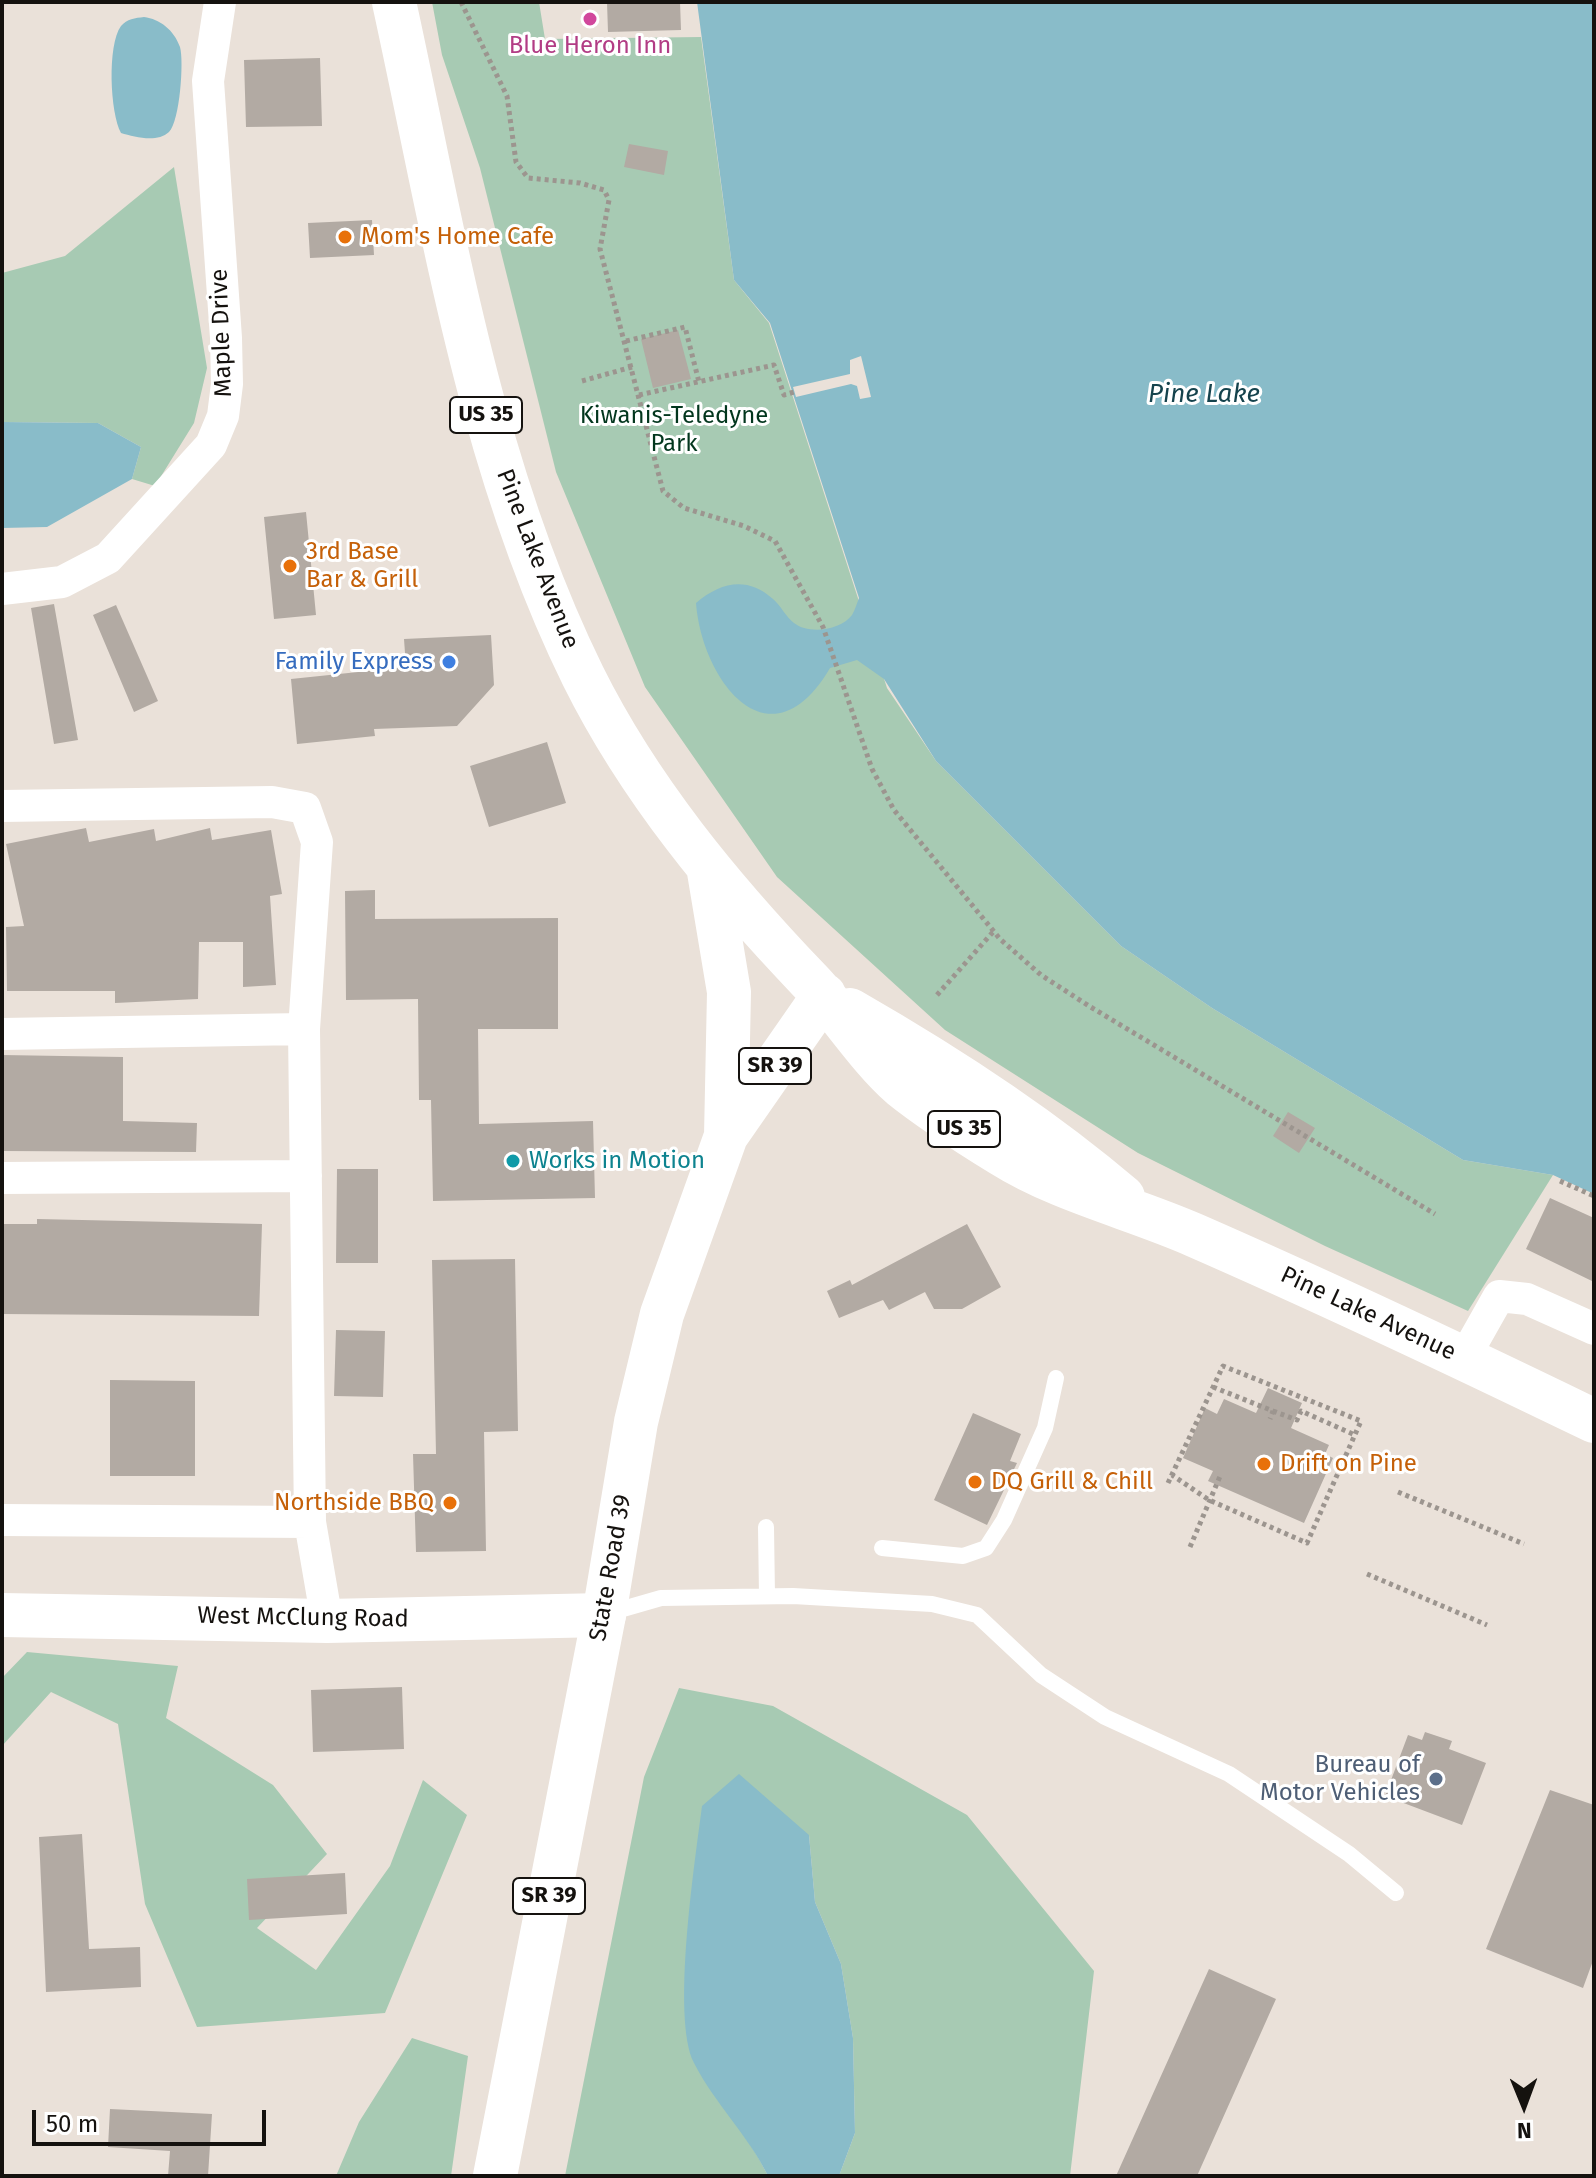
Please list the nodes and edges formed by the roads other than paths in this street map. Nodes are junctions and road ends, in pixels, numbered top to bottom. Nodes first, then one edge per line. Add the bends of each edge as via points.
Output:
1 (220, 2) edge
2 (394, 2) edge
3 (2, 589) edge
4 (2, 806) edge
5 (708, 867) junction
6 (824, 995) junction
7 (304, 1029) junction
8 (2, 1034) edge
9 (726, 1136) junction
10 (306, 1176) junction
11 (2, 1178) edge
12 (1594, 1329) edge
13 (1464, 1358) junction
14 (1056, 1378) dead end
15 (1594, 1421) edge
16 (2, 1520) edge
17 (310, 1522) junction
18 (766, 1527) dead end
19 (882, 1548) dead end
20 (767, 1596) junction
21 (2, 1615) edge
22 (604, 1615) junction
23 (327, 1621) junction
24 (1396, 1893) dead end
25 (495, 2176) edge

1 - 3 street, Maple Drive via 208,81 226,338 223,416 211,445 108,558 62,582
2 - 5 main road, Pine Lake Avenue / US 35 via 461,316 497,458 528,547 585,679 658,800
4 - 7 street via 272,802 305,808 317,842
5 - 6 main road, Pine Lake Avenue / US 35
5 - 9 main road via 729,992
6 - 9 main road, State Road 39 / SR 39
6 - 13 main road, Pine Lake Avenue / US 35 via 933,1057 1077,1157 1140,1211
7 - 8 street
7 - 10 street
9 - 22 main road, State Road 39 / SR 39 via 662,1314 636,1422
10 - 11 street
10 - 17 street
12 - 13 street via 1527,1299 1499,1296
13 - 15 main road, Pine Lake Avenue / US 35
14 - 19 lane via 1045,1428 986,1548 963,1556
16 - 17 street
17 - 23 street
18 - 20 lane
20 - 22 lane via 661,1598
20 - 24 lane via 932,1604 977,1615 1041,1675 1105,1717 1229,1774 1349,1854
21 - 23 main road, West McClung Road
22 - 23 main road, West McClung Road
22 - 25 main road, State Road 39 / SR 39

